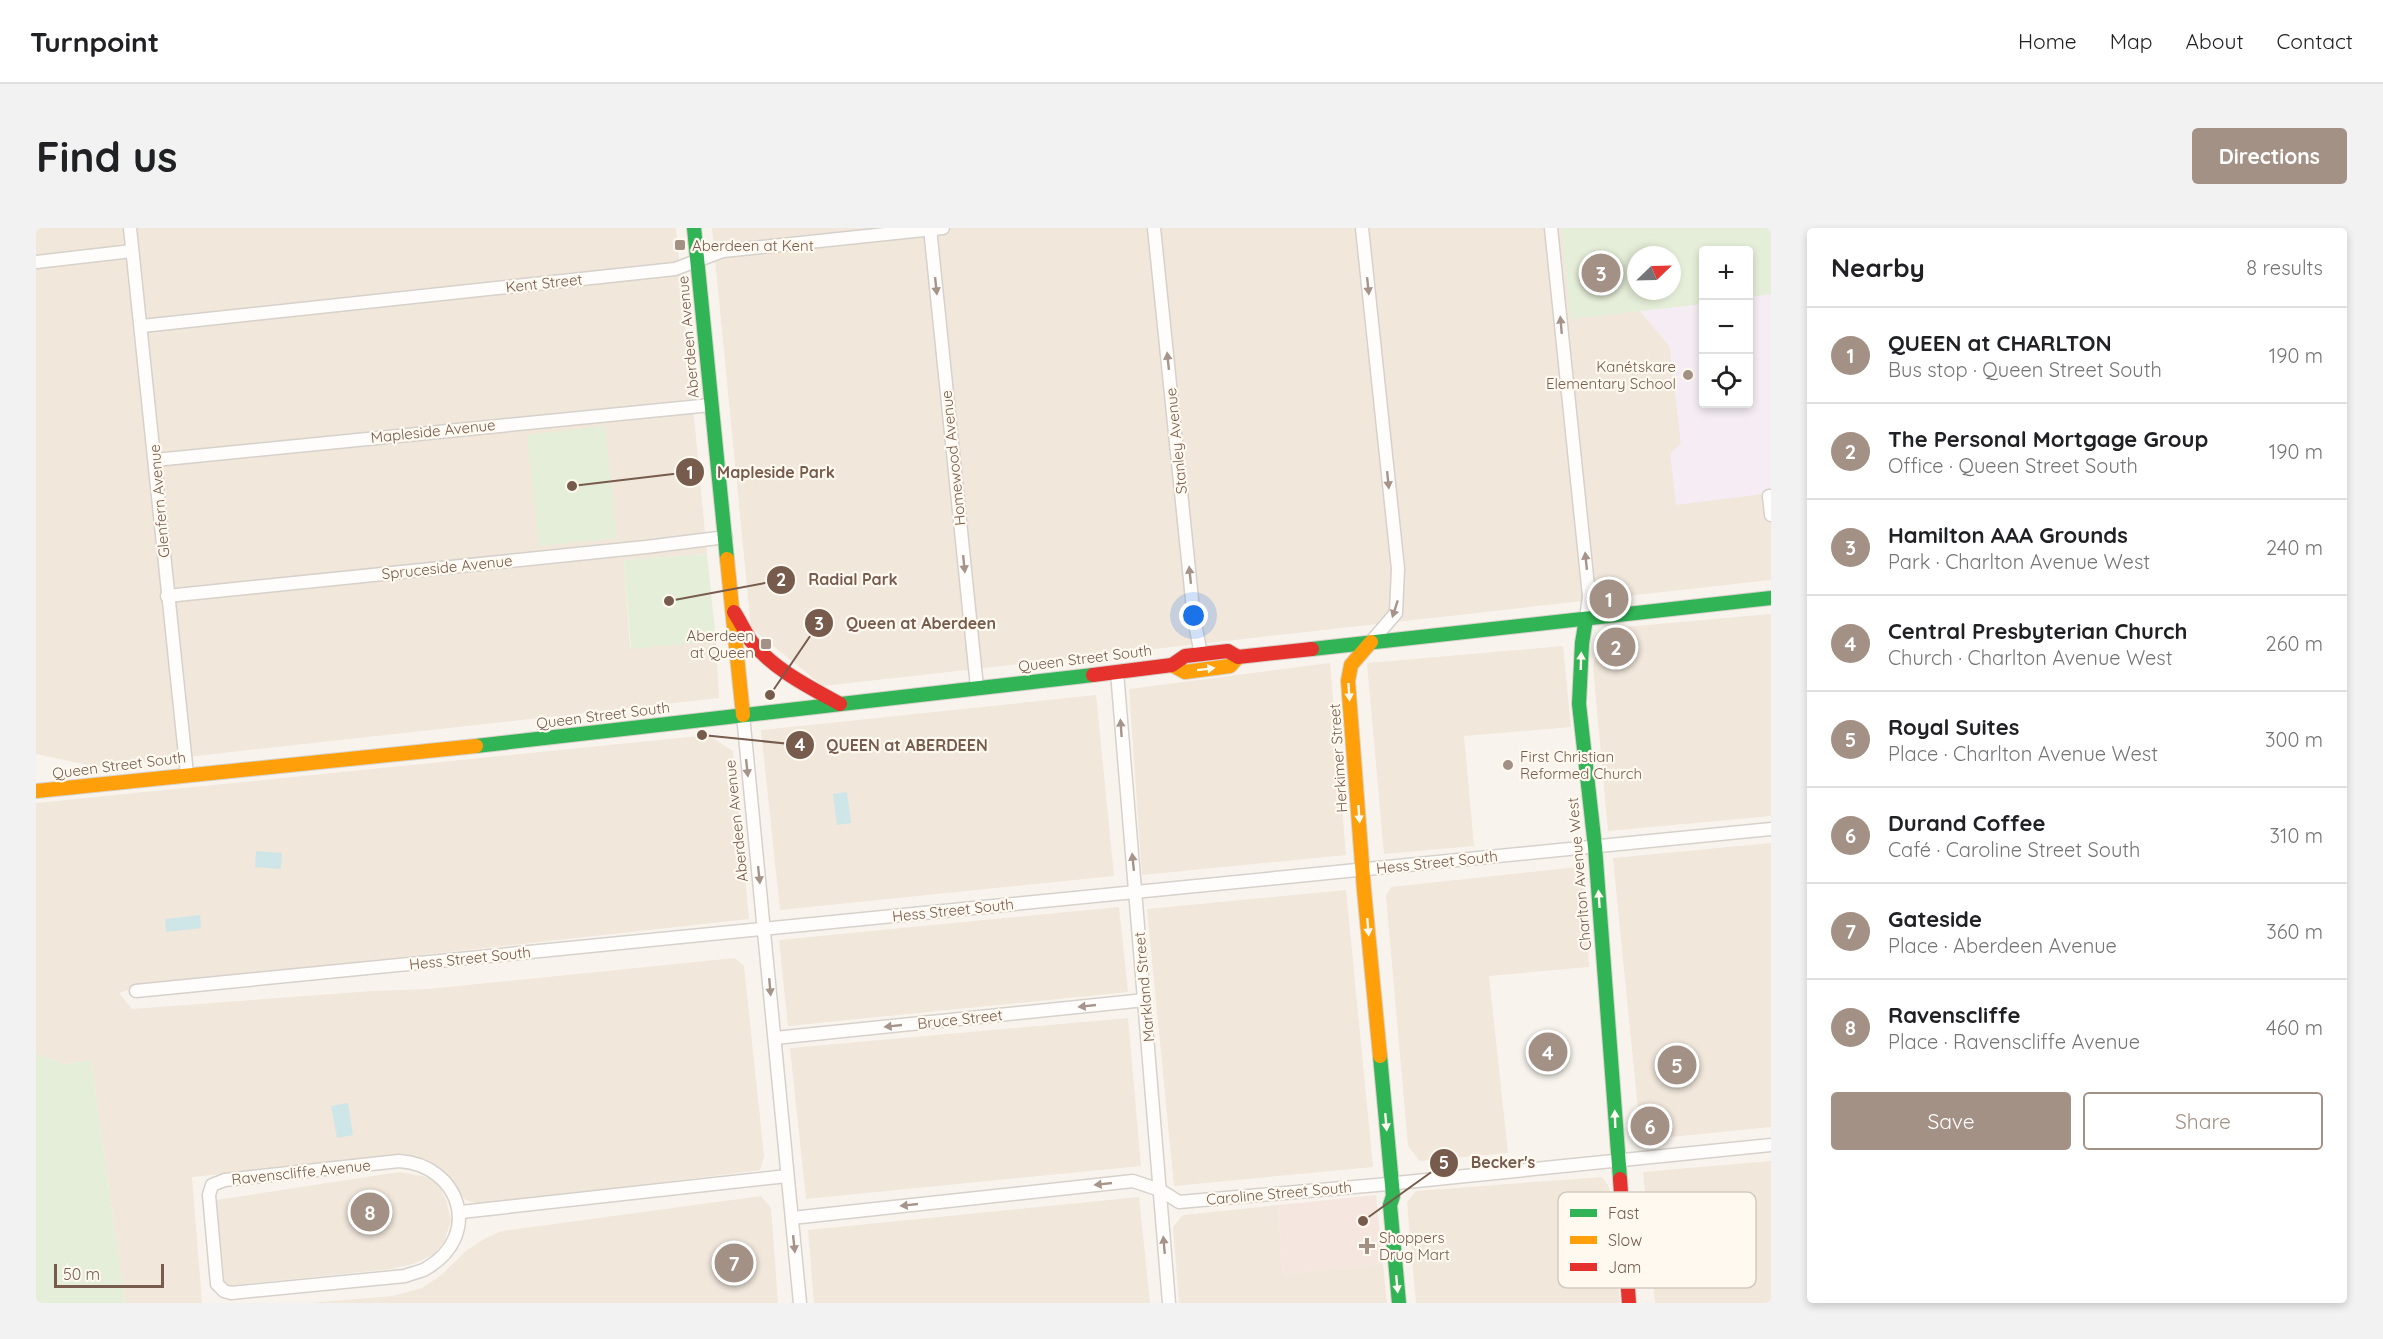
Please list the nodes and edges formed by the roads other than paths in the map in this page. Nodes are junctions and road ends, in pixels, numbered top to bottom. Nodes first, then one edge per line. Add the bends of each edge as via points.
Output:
1 (130, 228) edge
2 (694, 228) edge
3 (934, 228) edge
4 (1154, 228) edge
5 (1362, 228) edge
6 (1551, 228) edge
7 (132, 251) junction
8 (698, 260) junction
9 (36, 262) edge
10 (142, 326) junction
11 (711, 405) junction
12 (156, 460) junction
13 (1768, 496) dead end
14 (1771, 515) edge
15 (726, 537) junction
16 (167, 596) junction
17 (1771, 598) edge
18 (731, 607) junction
19 (1586, 619) junction
20 (1371, 642) junction
21 (1201, 654) junction
22 (1238, 657) junction
23 (1172, 665) junction
24 (1118, 672) junction
25 (977, 687) junction
26 (840, 704) junction
27 (743, 715) junction
28 (186, 774) junction
29 (36, 791) edge
30 (1771, 830) edge
31 (1595, 847) junction
32 (1363, 869) junction
33 (1136, 892) junction
34 (764, 929) junction
35 (136, 991) dead end
36 (1145, 1000) junction
37 (774, 1038) junction
38 (1771, 1145) edge
39 (1617, 1161) junction
40 (787, 1176) junction
41 (1392, 1184) junction
42 (1160, 1190) junction
43 (1620, 1192) edge
44 (461, 1212) junction
45 (792, 1218) junction
46 (1628, 1288) edge
47 (800, 1303) edge
48 (1169, 1303) edge
49 (1399, 1303) edge
50 (1629, 1303) edge

1 - 7 street, Glenfern Avenue
2 - 8 main road, Aberdeen Avenue
3 - 8 street, Kent Street via 723,251
3 -> 25 street, Homewood Avenue
21 -> 4 street, Stanley Avenue via 1194,619
5 -> 20 street, Herkimer Street via 1398,569 1396,613
19 -> 6 street, Charlton Avenue West via 1589,596
7 - 9 street
7 - 10 street, Glenfern Avenue
8 - 10 street, Kent Street via 675,269
8 - 11 main road, Aberdeen Avenue
10 - 12 street, Glenfern Avenue
11 - 12 street, Mapleside Avenue
11 - 15 main road, Aberdeen Avenue
12 - 16 street, Glenfern Avenue
13 - 14 street
15 - 16 street, Spruceside Avenue
15 - 18 main road, Aberdeen Avenue
16 - 28 street, Glenfern Avenue
17 - 19 main road, Queen Street South
18 - 26 main road via 754,644 767,656 808,687
18 - 27 main road, Aberdeen Avenue
19 - 20 main road, Queen Street South
31 -> 19 main road, Charlton Avenue West via 1580,704
20 - 22 main road, Queen Street South
20 -> 32 main road, Herkimer Street via 1351,664 1349,673
21 - 22 main road, Queen Street South via 1228,651
21 - 23 main road, Queen Street South via 1185,656
23 -> 22 main road, Queen Street South via 1185,672 1230,666
23 - 24 main road, Queen Street South
24 - 25 main road, Queen Street South
33 -> 24 street, Markland Street
25 - 26 main road, Queen Street South
26 - 27 main road, Queen Street South
27 - 28 main road, Queen Street South
27 -> 34 street, Aberdeen Avenue
28 - 29 main road, Queen Street South
30 - 31 street, Hess Street South
31 - 32 street, Hess Street South
39 -> 31 main road, Charlton Avenue West
32 - 33 street, Hess Street South
32 -> 41 main road, Herkimer Street
33 - 34 street, Hess Street South
33 - 36 street, Markland Street
34 - 35 street, Hess Street South
34 -> 37 street, Aberdeen Avenue
36 -> 37 street, Bruce Street
36 - 42 street, Markland Street
37 - 40 street, Aberdeen Avenue
38 - 39 street, Caroline Street South
39 - 41 street, Caroline Street South
39 - 43 main road, Charlton Avenue West
40 - 44 street
40 - 45 street, Aberdeen Avenue
41 - 42 street, Caroline Street South via 1179,1202
41 -> 49 main road, Herkimer Street via 1390,1205
42 -> 45 street, Caroline Street South via 1133,1181
48 -> 42 street, Markland Street
44 - 44 street, Ravenscliffe Avenue via 458,1229 445,1252 427,1268 405,1276 231,1293 218,1284 209,1195 212,1185 225,1180 413,1162 435,1171 446,1181
45 -> 47 street, Aberdeen Avenue
46 - 50 main road, Charlton Avenue West

